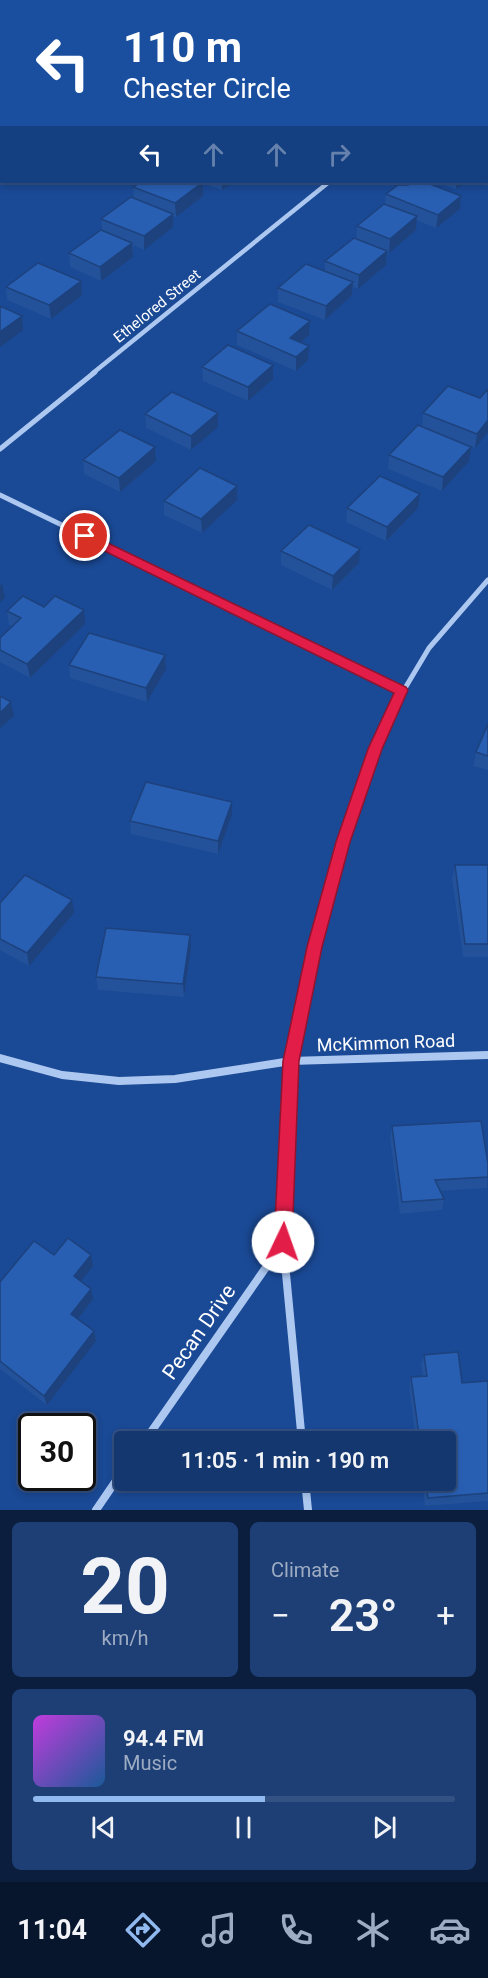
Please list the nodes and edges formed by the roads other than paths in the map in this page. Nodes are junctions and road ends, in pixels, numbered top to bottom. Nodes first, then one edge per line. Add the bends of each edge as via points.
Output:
1 (328, 183) edge
2 (0, 449) edge
3 (0, 495) edge
4 (488, 580) edge
5 (402, 690) junction
6 (488, 1055) edge
7 (0, 1058) edge
8 (291, 1061) junction
9 (283, 1242) junction
10 (152, 1431) edge
11 (301, 1431) edge
12 (114, 1484) edge
13 (306, 1491) edge
14 (96, 1510) edge
15 (308, 1510) edge

1 - 2 street, Ethelored Street
3 - 5 street
4 - 5 street via 429,648
5 - 8 street via 375,749 343,842 314,947
6 - 8 street, McKimmon Road
7 - 8 street, McKimmon Road via 62,1075 119,1081 176,1079
8 - 9 street
9 - 10 street, Pecan Drive
9 - 11 street
12 - 14 street
13 - 15 street

